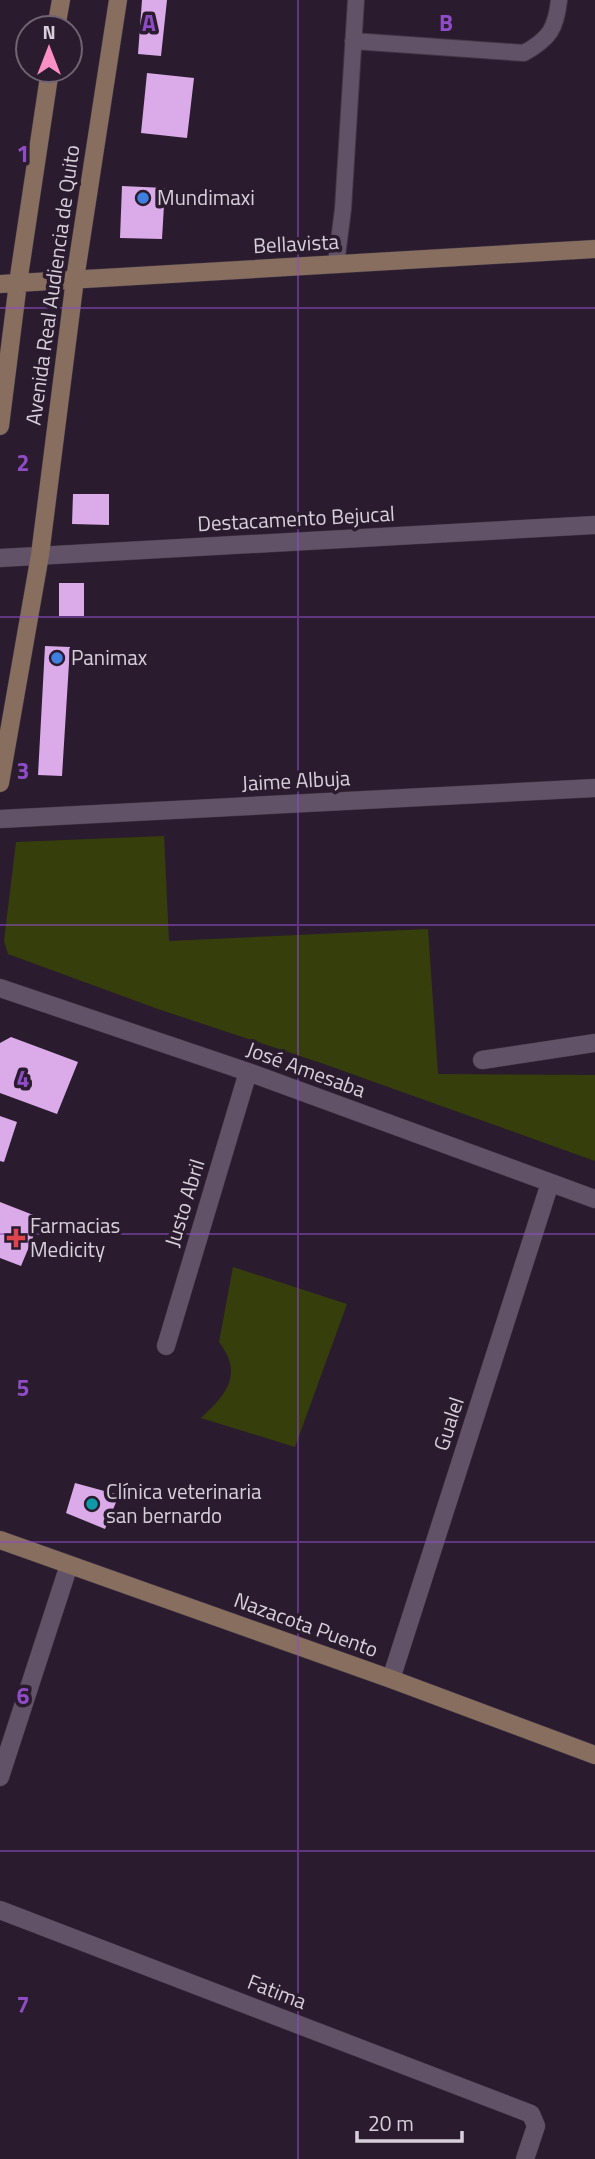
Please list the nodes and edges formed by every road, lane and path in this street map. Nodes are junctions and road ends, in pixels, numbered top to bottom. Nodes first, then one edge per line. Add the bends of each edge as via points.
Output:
1 (118, 0) edge
2 (356, 0) edge
3 (559, 0) edge
4 (353, 41) junction
5 (47, 84) edge
6 (595, 249) edge
7 (336, 264) junction
8 (75, 279) junction
9 (9, 283) edge
10 (0, 426) edge
11 (595, 525) edge
12 (40, 555) junction
13 (0, 558) edge
14 (0, 783) edge
15 (595, 788) edge
16 (0, 819) edge
17 (0, 988) edge
18 (595, 1043) edge
19 (482, 1060) dead end
20 (248, 1072) junction
21 (550, 1183) junction
22 (595, 1199) edge
23 (166, 1346) dead end
24 (0, 1540) edge
25 (69, 1565) junction
26 (391, 1679) junction
27 (595, 1755) edge
28 (0, 1777) edge
29 (0, 1910) edge
30 (525, 2159) edge

1 - 8 main road, Avenida Real Audiencia de Quito
2 - 4 lane
3 - 4 lane via 557,21 544,42 524,53
4 - 7 lane
5 - 9 main road, Avenida Real Audiencia de Quito
6 - 7 main road, Bellavista
7 - 8 main road, Bellavista
8 - 9 main road, Bellavista
8 - 12 main road, Avenida Real Audiencia de Quito
9 - 10 main road, Avenida Real Audiencia de Quito
11 - 12 street, Destacamento Bejucal
12 - 13 street, Destacamento Bejucal
12 - 14 main road, Avenida Real Audiencia de Quito
15 - 16 street, Jaime Albuja
17 - 20 street, José Amesaba
18 - 19 street
20 - 21 street, José Amesaba
20 - 23 street, Justo Abril
21 - 22 street, José Amesaba
21 - 26 street, Gualel
24 - 25 main road, Nazacota Puento
25 - 26 main road, Nazacota Puento
25 - 28 street
26 - 27 main road, Nazacota Puento
29 - 30 street, Fatima via 531,2114 536,2126

